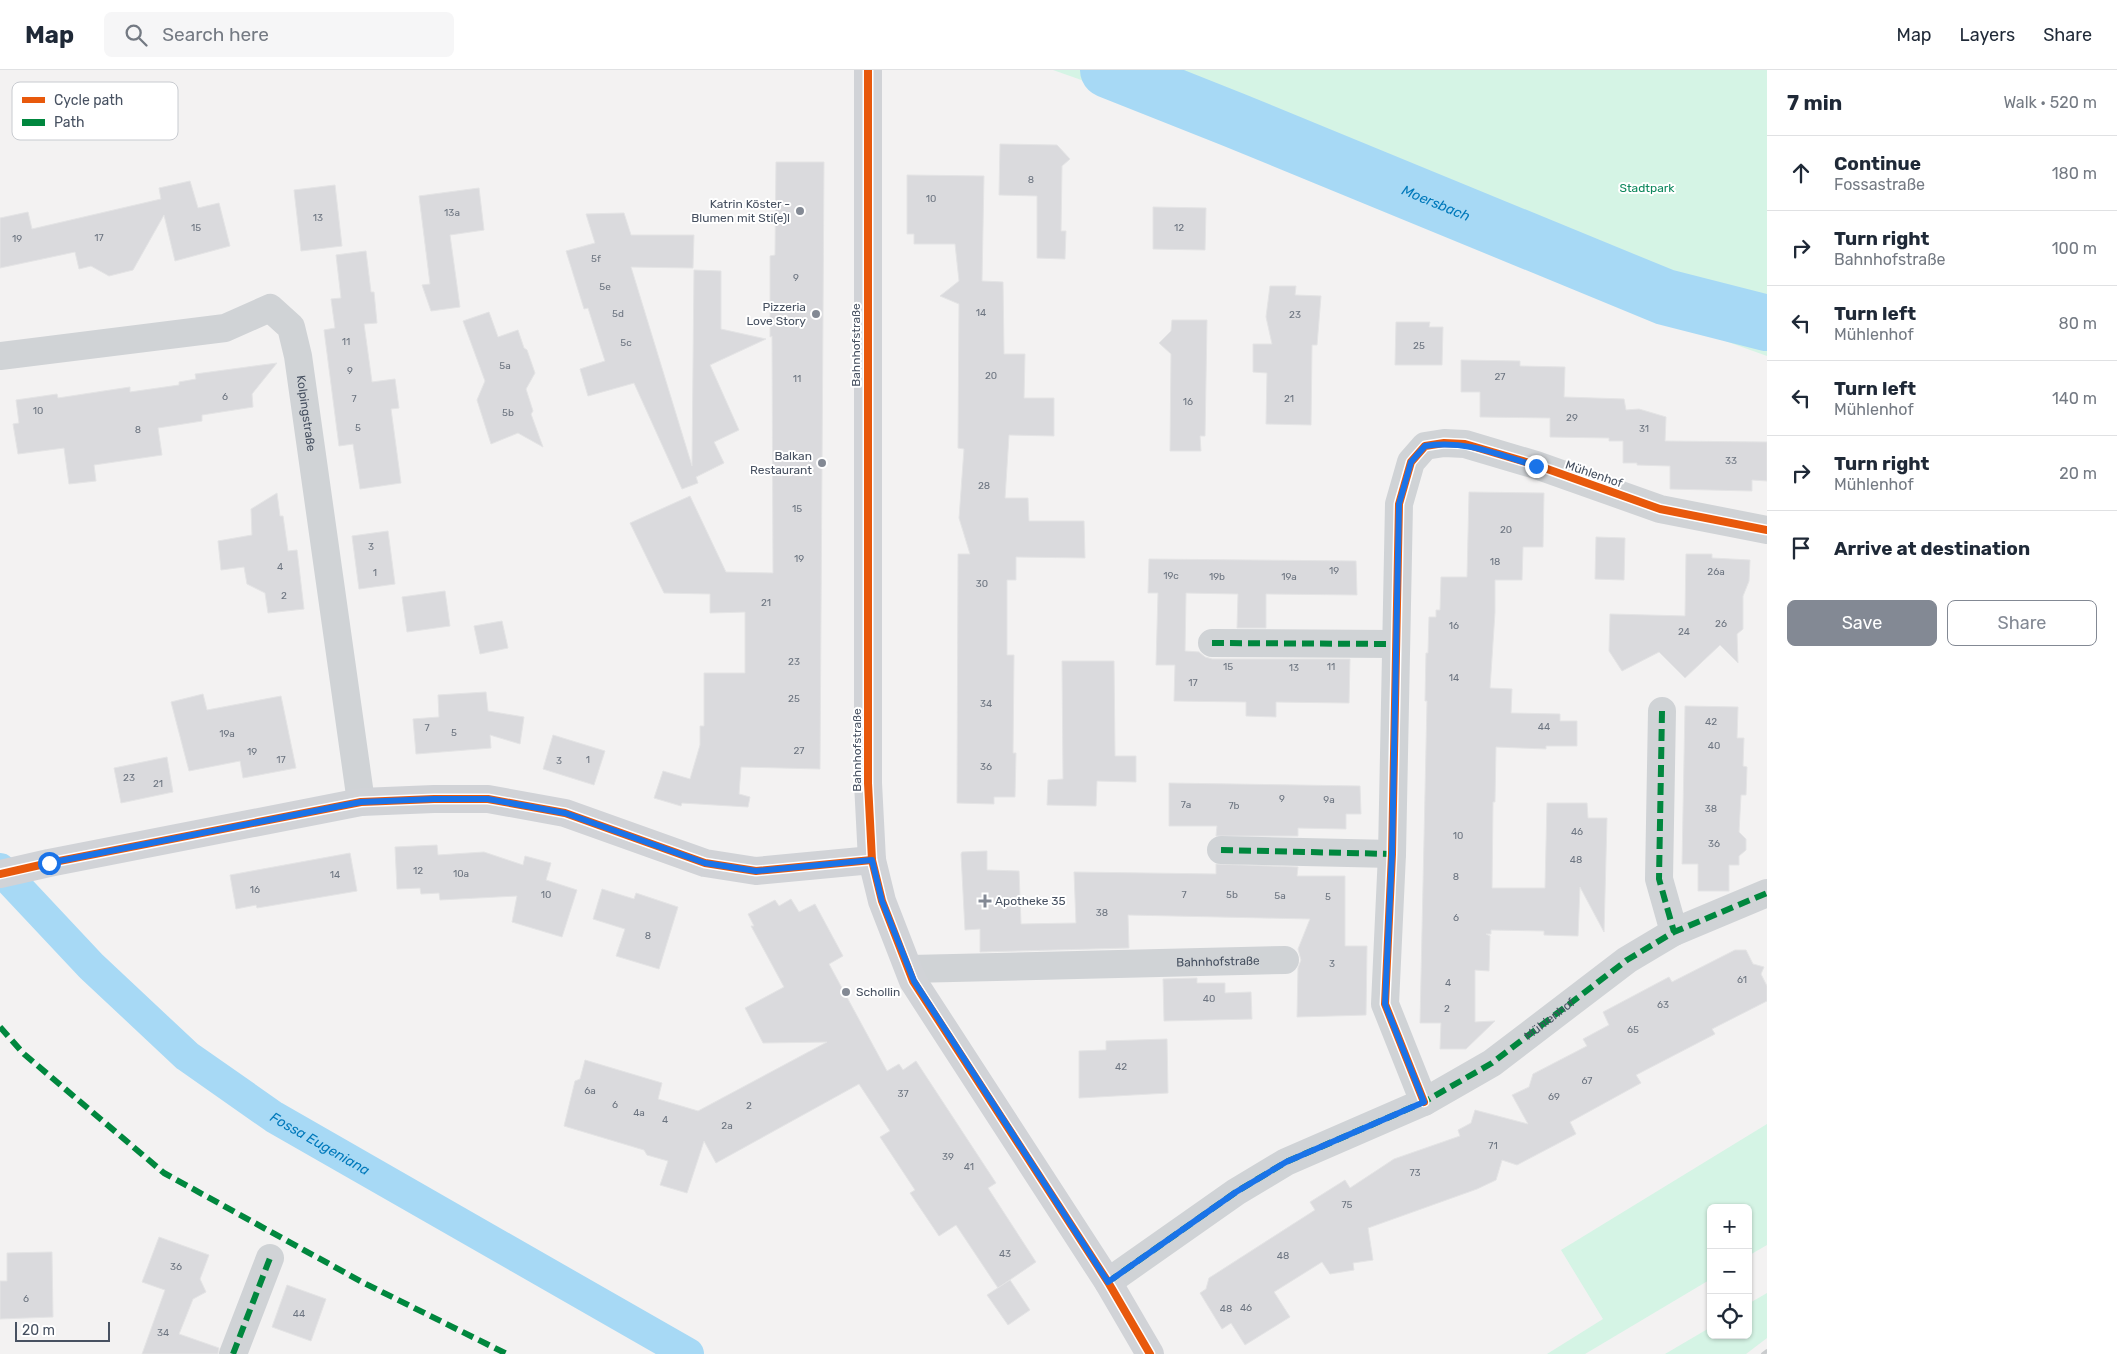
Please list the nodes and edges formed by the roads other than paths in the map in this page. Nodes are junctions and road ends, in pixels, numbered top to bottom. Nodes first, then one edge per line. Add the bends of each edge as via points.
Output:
1 (868, 70) edge
2 (0, 356) edge
3 (1767, 530) edge
4 (1212, 642) dead end
5 (1396, 644) junction
6 (1662, 712) dead end
7 (361, 802) junction
8 (1221, 850) dead end
9 (1392, 854) junction
10 (872, 860) junction
11 (0, 874) edge
12 (1767, 893) edge
13 (1674, 932) junction
14 (1285, 960) dead end
15 (910, 969) junction
16 (1424, 1102) junction
17 (270, 1258) dead end
18 (1108, 1282) junction
19 (233, 1354) edge
20 (1150, 1354) edge

1 - 10 street, Bahnhofstraße via 868,783
2 - 7 street, Kolpingstraße via 225,328 270,308 290,327 298,356
3 - 5 street, Mühlenhof via 1660,509 1465,444 1425,446 1411,462 1399,504
4 - 5 street
5 - 9 street, Mühlenhof
6 - 13 street via 1659,879
7 - 10 street via 498,801 565,813 705,863 756,871
7 - 11 street
8 - 9 street
9 - 16 street, Mühlenhof via 1385,1004
10 - 15 street, Bahnhofstraße via 882,901
12 - 13 street, Mühlenhof
13 - 16 street, Mühlenhof via 1626,960 1492,1064
14 - 15 street, Bahnhofstraße
15 - 18 street, Bahnhofstraße via 914,981
16 - 18 street, Mühlenhof via 1286,1162 1236,1192
17 - 19 street
18 - 20 street, Bahnhofstraße

